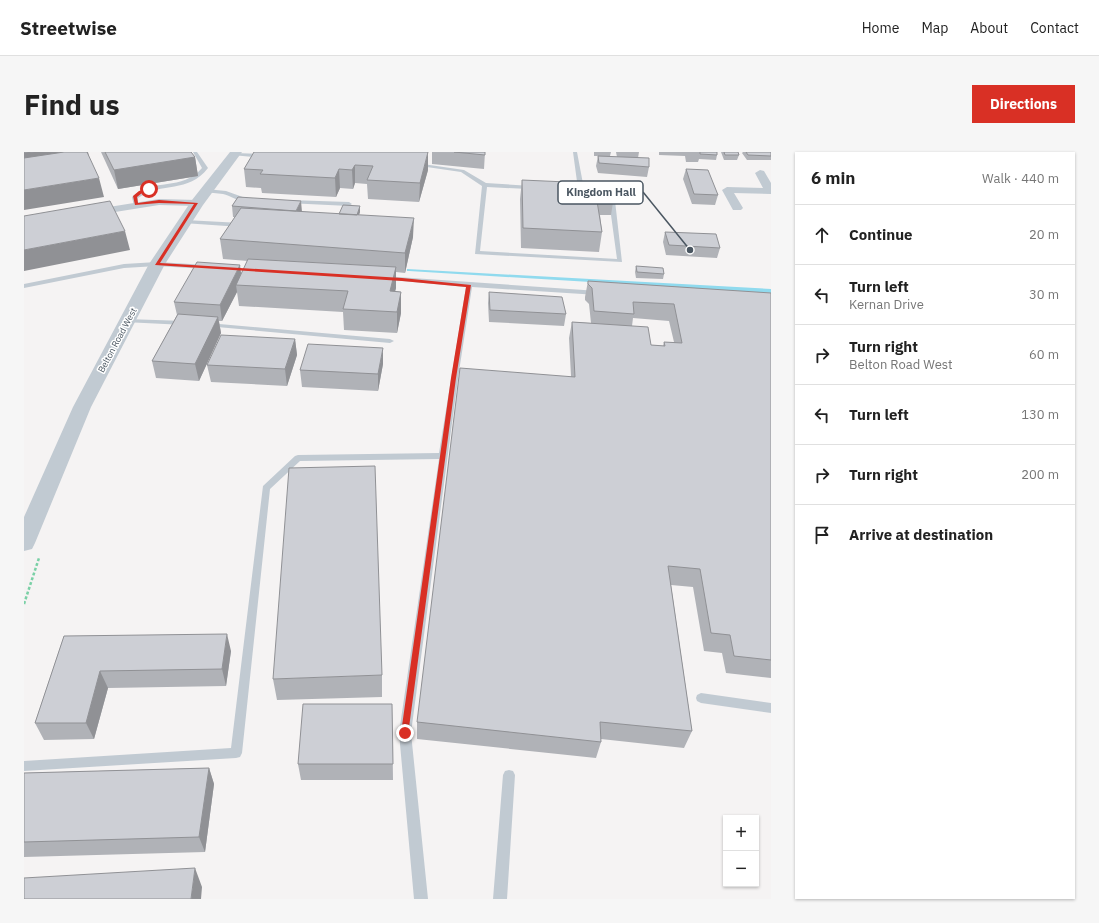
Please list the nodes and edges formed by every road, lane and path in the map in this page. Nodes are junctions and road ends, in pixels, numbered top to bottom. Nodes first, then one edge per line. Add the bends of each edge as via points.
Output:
1 (195, 152) edge
2 (575, 152) edge
3 (235, 153) edge
4 (267, 157) edge
5 (409, 165) edge
6 (760, 173) dead end
7 (485, 185) junction
8 (582, 189) junction
9 (771, 191) edge
10 (201, 197) junction
11 (253, 200) edge
12 (282, 201) edge
13 (136, 204) junction
14 (349, 204) edge
15 (737, 208) dead end
16 (81, 214) edge
17 (185, 222) junction
18 (248, 226) edge
19 (157, 264) junction
20 (216, 268) edge
21 (379, 278) edge
22 (469, 285) junction
23 (24, 286) edge
24 (604, 293) edge
25 (126, 321) junction
26 (390, 341) dead end
27 (443, 456) junction
28 (24, 543) edge
29 (701, 698) dead end
30 (771, 708) edge
31 (24, 766) edge
32 (509, 775) dead end
33 (421, 899) edge
34 (500, 899) edge

1 - 13 lane via 205,168 198,178 183,184 140,192 135,197
2 - 8 lane
3 - 4 lane
3 - 10 street, Belton Road West
5 - 7 lane via 462,171
6 - 9 street
7 - 8 lane
7 - 8 lane via 477,253 620,261 611,192
9 - 15 street via 727,190
10 - 11 lane via 226,192 238,199
10 - 13 street
10 - 17 street, Belton Road West
12 - 14 lane
13 - 16 street
17 - 18 lane
17 - 19 street, Belton Road West
19 - 20 lane
19 - 23 lane via 124,266
19 - 25 street, Belton Road West
21 - 22 lane
22 - 24 lane
22 - 27 lane
25 - 26 lane via 235,326
25 - 28 street, Belton Road West via 82,406
27 - 31 lane via 298,458 266,488 236,754
27 - 33 lane via 405,733
29 - 30 lane
32 - 34 lane

